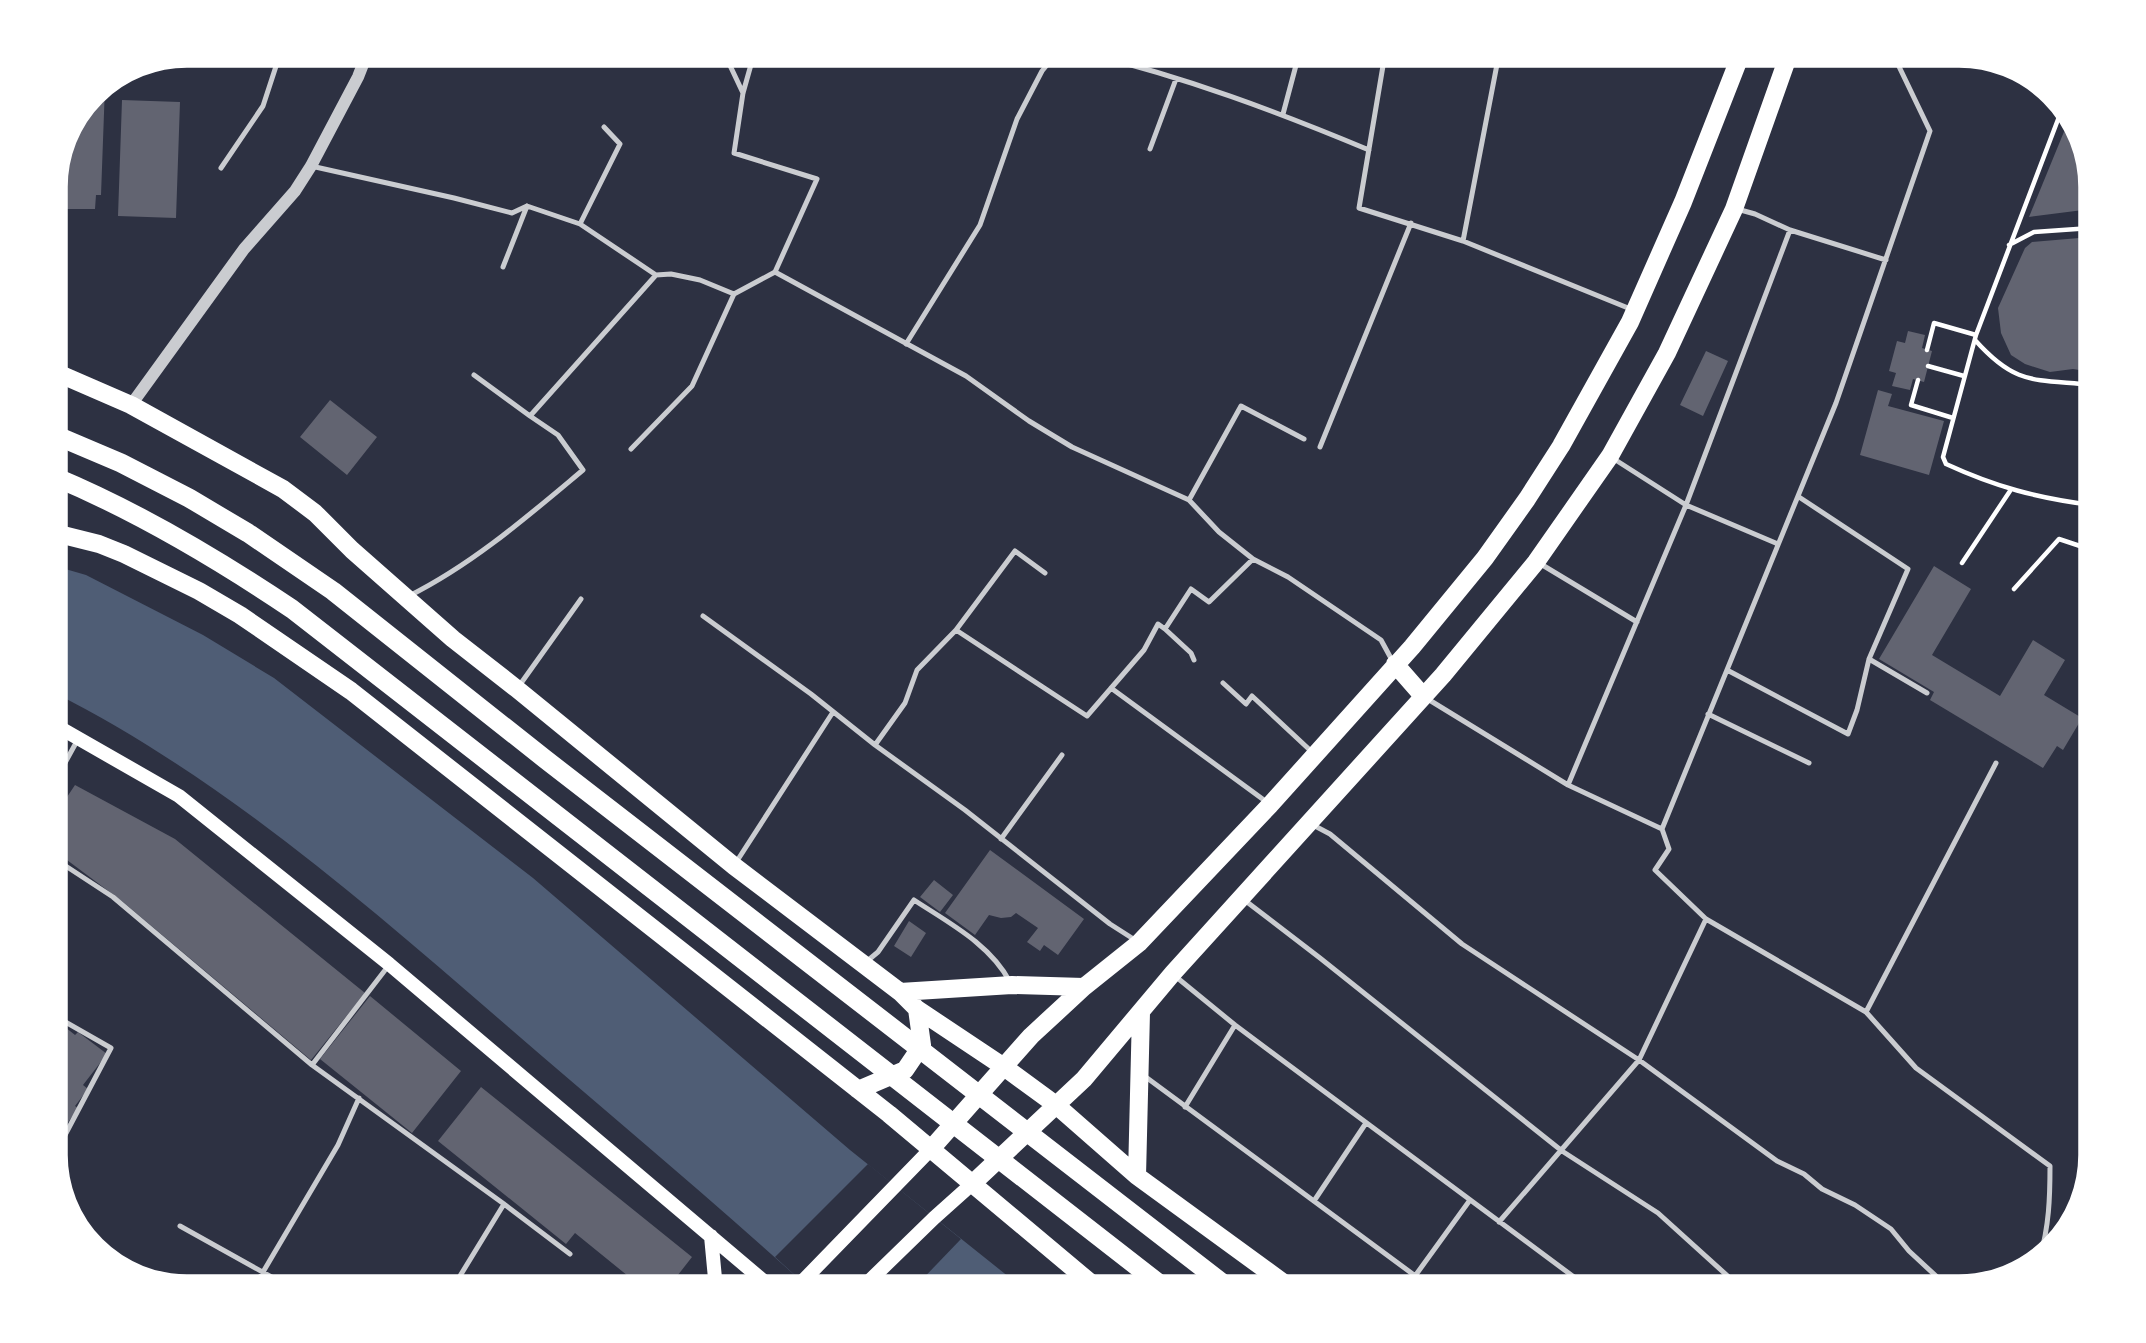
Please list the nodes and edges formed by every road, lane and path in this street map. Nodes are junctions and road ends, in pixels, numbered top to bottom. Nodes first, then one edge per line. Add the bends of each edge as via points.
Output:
1 (276, 66) edge
2 (362, 66) edge
3 (730, 66) edge
4 (751, 66) edge
5 (1046, 66) edge
6 (1140, 66) edge
7 (1296, 66) edge
8 (1383, 66) edge
9 (1497, 66) edge
10 (1736, 66) edge
11 (1785, 66) edge
12 (1899, 66) edge
13 (1176, 79) junction
14 (743, 93) junction
15 (1283, 114) junction
16 (2058, 119) edge
17 (604, 127) dead end
18 (1150, 149) dead end
19 (1369, 150) junction
20 (311, 166) junction
21 (221, 168) dead end
22 (527, 206) junction
23 (1734, 209) junction
24 (1412, 223) junction
25 (580, 224) junction
26 (2079, 229) edge
27 (1790, 230) junction
28 (1463, 241) junction
29 (2010, 245) junction
30 (1886, 260) junction
31 (503, 267) dead end
32 (775, 272) junction
33 (656, 275) junction
34 (734, 294) junction
35 (1634, 310) junction
36 (1975, 337) junction
37 (906, 344) junction
38 (1927, 350) dead end
39 (1928, 366) dead end
40 (474, 375) dead end
41 (1964, 376) junction
42 (67, 377) edge
43 (1918, 380) dead end
44 (2079, 384) edge
45 (131, 405) junction
46 (530, 416) junction
47 (1954, 418) junction
48 (1304, 439) dead end
49 (67, 440) edge
50 (1320, 447) dead end
51 (632, 449) dead end
52 (1610, 456) junction
53 (67, 482) edge
54 (2010, 491) junction
55 (1799, 497) junction
56 (1189, 500) junction
57 (2079, 503) edge
58 (1686, 505) junction
59 (67, 536) edge
60 (1778, 544) junction
61 (2079, 546) edge
62 (1253, 559) junction
63 (1536, 562) junction
64 (1962, 563) dead end
65 (1045, 573) dead end
66 (2014, 589) dead end
67 (405, 598) junction
68 (581, 599) dead end
69 (703, 616) dead end
70 (1637, 622) junction
71 (1165, 629) junction
72 (956, 630) junction
73 (1869, 659) junction
74 (1194, 660) dead end
75 (1395, 664) junction
76 (1727, 670) junction
77 (1223, 683) dead end
78 (1111, 688) junction
79 (517, 689) junction
80 (1927, 693) dead end
81 (1423, 696) junction
82 (834, 712) junction
83 (1708, 714) junction
84 (67, 732) edge
85 (79, 738) junction
86 (875, 745) junction
87 (1314, 754) junction
88 (1062, 755) dead end
89 (67, 760) edge
90 (1809, 763) dead end
91 (1996, 763) dead end
92 (1568, 785) junction
93 (1270, 805) junction
94 (1310, 824) junction
95 (1662, 829) junction
96 (1001, 839) junction
97 (734, 866) junction
98 (67, 867) edge
99 (1243, 899) junction
100 (1706, 919) junction
101 (1139, 943) junction
102 (389, 964) junction
103 (863, 964) junction
104 (1173, 974) junction
105 (1012, 985) junction
106 (1084, 986) junction
107 (900, 992) junction
108 (917, 1009) junction
109 (1141, 1012) junction
110 (1866, 1012) junction
111 (67, 1023) edge
112 (1235, 1025) junction
113 (1639, 1060) junction
114 (312, 1065) junction
115 (1004, 1067) junction
116 (1138, 1071) junction
117 (858, 1090) junction
118 (359, 1098) junction
119 (1056, 1105) junction
120 (1185, 1107) junction
121 (1366, 1123) junction
122 (67, 1131) edge
123 (931, 1149) junction
124 (1562, 1152) junction
125 (1137, 1177) junction
126 (972, 1184) junction
127 (1470, 1200) junction
128 (1314, 1201) junction
129 (504, 1204) junction
130 (1499, 1222) junction
131 (180, 1226) dead end
132 (711, 1236) junction
133 (2044, 1240) edge
134 (570, 1254) dead end
135 (262, 1272) junction
136 (260, 1276) edge
137 (269, 1276) edge
138 (460, 1276) edge
139 (715, 1276) edge
140 (758, 1276) edge
141 (807, 1276) edge
142 (874, 1276) edge
143 (1082, 1276) edge
144 (1150, 1276) edge
145 (1214, 1276) edge
146 (1274, 1276) edge
147 (1415, 1276) joint
148 (1570, 1276) edge
149 (1728, 1276) edge
150 (1936, 1276) edge

1 - 21 lane via 263,106
2 - 20 street
3 - 14 lane
4 - 14 lane
5 - 37 lane via 1017,119 980,225
6 - 13 lane
7 - 15 lane
8 - 19 lane
9 - 28 lane
10 - 35 main road
11 - 23 main road
12 - 30 lane via 1930,131
13 - 15 lane
13 - 18 lane
14 - 32 lane via 734,153 817,179
15 - 19 lane
16 - 29 path
17 - 25 lane via 620,144
19 - 24 lane via 1359,208
20 - 22 lane via 512,213
20 - 45 street via 198,310
22 - 25 lane
22 - 31 lane
23 - 27 lane
23 - 52 main road via 1667,353
24 - 28 lane
24 - 50 lane
25 - 33 lane
26 - 29 path via 2034,232
27 - 30 lane
27 - 58 lane
28 - 35 lane
29 - 36 path
30 - 55 lane
32 - 34 lane
32 - 37 lane
33 - 34 lane via 700,280
33 - 46 lane
34 - 51 lane via 691,386
35 - 75 main road via 1607,366 1527,499 1485,558
36 - 38 path via 1934,323
36 - 41 path
36 - 44 path via 2010,373
37 - 56 lane via 966,376 1072,447
39 - 41 path
40 - 46 lane
41 - 47 path
42 - 45 main road
43 - 47 path via 1910,405
45 - 67 main road via 284,489
46 - 67 lane via 558,435 583,470 511,531
47 - 54 path via 1943,457 1946,464
48 - 56 lane via 1241,406
49 - 145 highway via 188,498 333,591
52 - 58 lane
52 - 63 main road
53 - 144 highway via 161,527 292,609
54 - 57 path
54 - 64 path
55 - 60 lane
55 - 73 lane via 1908,569
56 - 62 lane
58 - 60 lane
58 - 70 lane
59 - 117 main road via 124,554 200,591 341,684
60 - 76 lane
61 - 66 path via 2059,539
62 - 71 lane via 1209,603 1191,589
62 - 75 lane via 1288,577 1381,640
63 - 70 lane
63 - 81 main road
65 - 72 lane via 1015,551
67 - 79 main road
68 - 79 lane
69 - 82 lane
70 - 92 lane
71 - 74 lane
71 - 78 lane via 1158,624 1144,650
72 - 78 lane via 1087,716
72 - 86 lane via 917,670 905,703
73 - 76 lane via 1848,734
73 - 80 lane
75 - 81 main road
75 - 87 main road
76 - 83 lane
77 - 87 lane via 1246,704 1252,696
78 - 93 lane
79 - 97 main road
81 - 92 lane
81 - 94 main road
82 - 86 lane
82 - 97 lane
83 - 90 lane
83 - 95 lane
84 - 85 main road
85 - 89 lane
85 - 102 main road via 179,796
86 - 96 lane
87 - 93 main road
88 - 96 lane
91 - 110 lane
92 - 95 lane
93 - 101 main road
94 - 99 main road
94 - 113 lane via 1330,834 1462,944
95 - 100 lane via 1669,849 1656,870
96 - 101 lane
97 - 103 main road
98 - 114 lane via 113,897
99 - 104 main road
99 - 124 lane
100 - 110 lane
100 - 113 lane
101 - 106 main road
102 - 114 lane
102 - 132 main road
103 - 105 lane via 914,900 982,946
103 - 107 main road
104 - 109 main road
104 - 112 lane
105 - 106 main road
105 - 107 main road
106 - 115 main road
107 - 108 main road
108 - 115 main road
108 - 117 main road via 922,1045 905,1070
109 - 116 main road
109 - 119 main road
110 - 133 lane via 1916,1068 2050,1166
111 - 122 lane via 111,1048
112 - 120 lane
112 - 121 lane
113 - 124 lane
113 - 150 lane via 1777,1161 1891,1229
114 - 118 lane
115 - 119 main road
115 - 123 main road
116 - 120 lane
116 - 125 main road
117 - 123 main road
118 - 129 lane
118 - 135 lane via 338,1145
119 - 125 main road
119 - 126 main road
120 - 128 lane
121 - 127 lane
121 - 128 lane
123 - 126 main road
123 - 141 main road
124 - 130 lane
124 - 149 lane via 1658,1213
125 - 146 main road
126 - 142 main road
126 - 143 main road
127 - 130 lane
127 - 147 lane
128 - 147 lane
129 - 134 lane
129 - 138 lane
130 - 148 lane
131 - 135 lane
132 - 139 main road
132 - 140 main road
135 - 136 lane
135 - 137 lane

